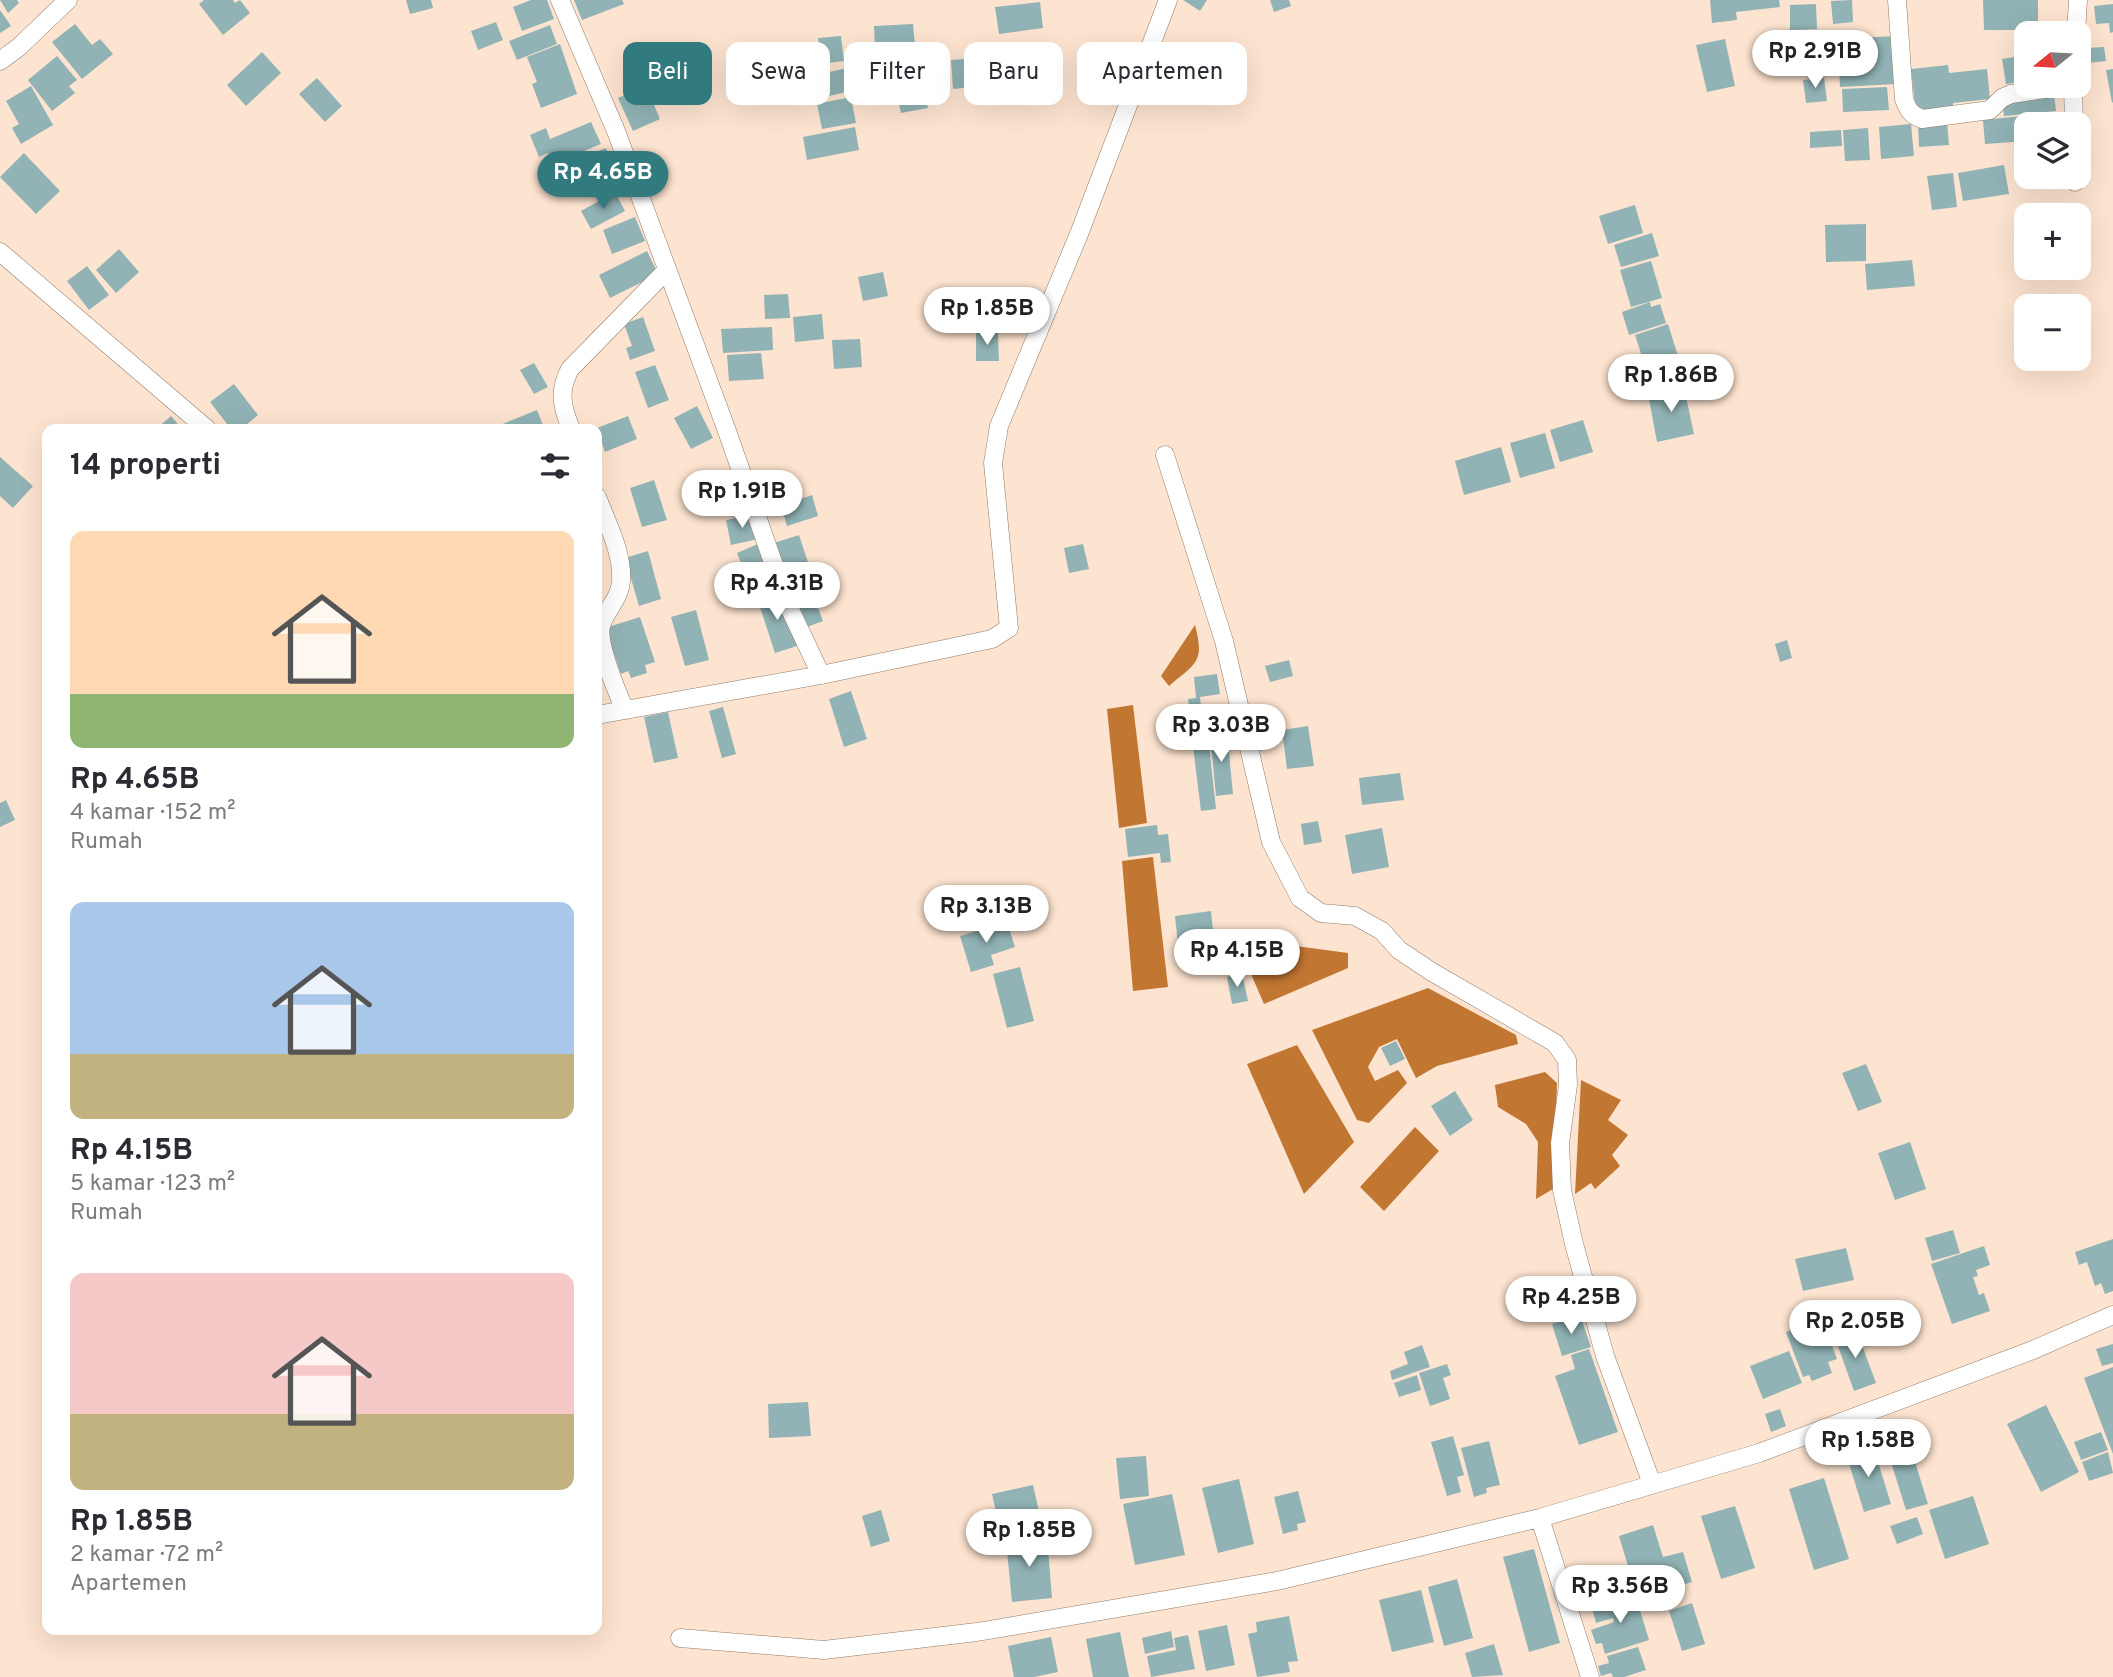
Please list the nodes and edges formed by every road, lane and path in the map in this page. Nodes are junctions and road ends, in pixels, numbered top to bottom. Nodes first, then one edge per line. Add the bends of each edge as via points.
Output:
1 (68, 0) edge
2 (560, 0) edge
3 (1168, 0) edge
4 (1897, 0) edge
5 (2078, 0) edge
6 (2077, 21) edge
7 (0, 61) edge
8 (2014, 94) edge
9 (0, 251) edge
10 (667, 270) junction
11 (201, 424) edge
12 (569, 424) edge
13 (1166, 455) dead end
14 (602, 511) edge
15 (602, 624) edge
16 (602, 632) edge
17 (821, 675) junction
18 (625, 710) junction
19 (602, 714) edge
20 (2113, 1315) edge
21 (1652, 1484) junction
22 (1540, 1518) junction
23 (680, 1638) dead end
24 (1590, 1677) edge

1 - 7 street
2 - 10 street via 616,131
3 - 17 street via 1079,234 999,426 993,463 1009,628 992,639
4 - 8 street via 1904,99 1913,116 1922,119 1990,110
5 - 6 street
9 - 11 street
10 - 12 street via 570,369 562,406
10 - 17 street via 788,606
13 - 21 street via 1224,641 1271,842 1300,898 1321,913 1354,916 1382,931 1399,950 1432,972 1555,1043 1567,1060 1560,1143 1562,1190 1605,1356
14 - 15 street via 621,569 619,595
16 - 18 street
17 - 18 street
18 - 19 street
20 - 21 street via 2033,1350 1759,1452
21 - 22 street
22 - 23 street via 1277,1581 977,1632 824,1650
22 - 24 street

